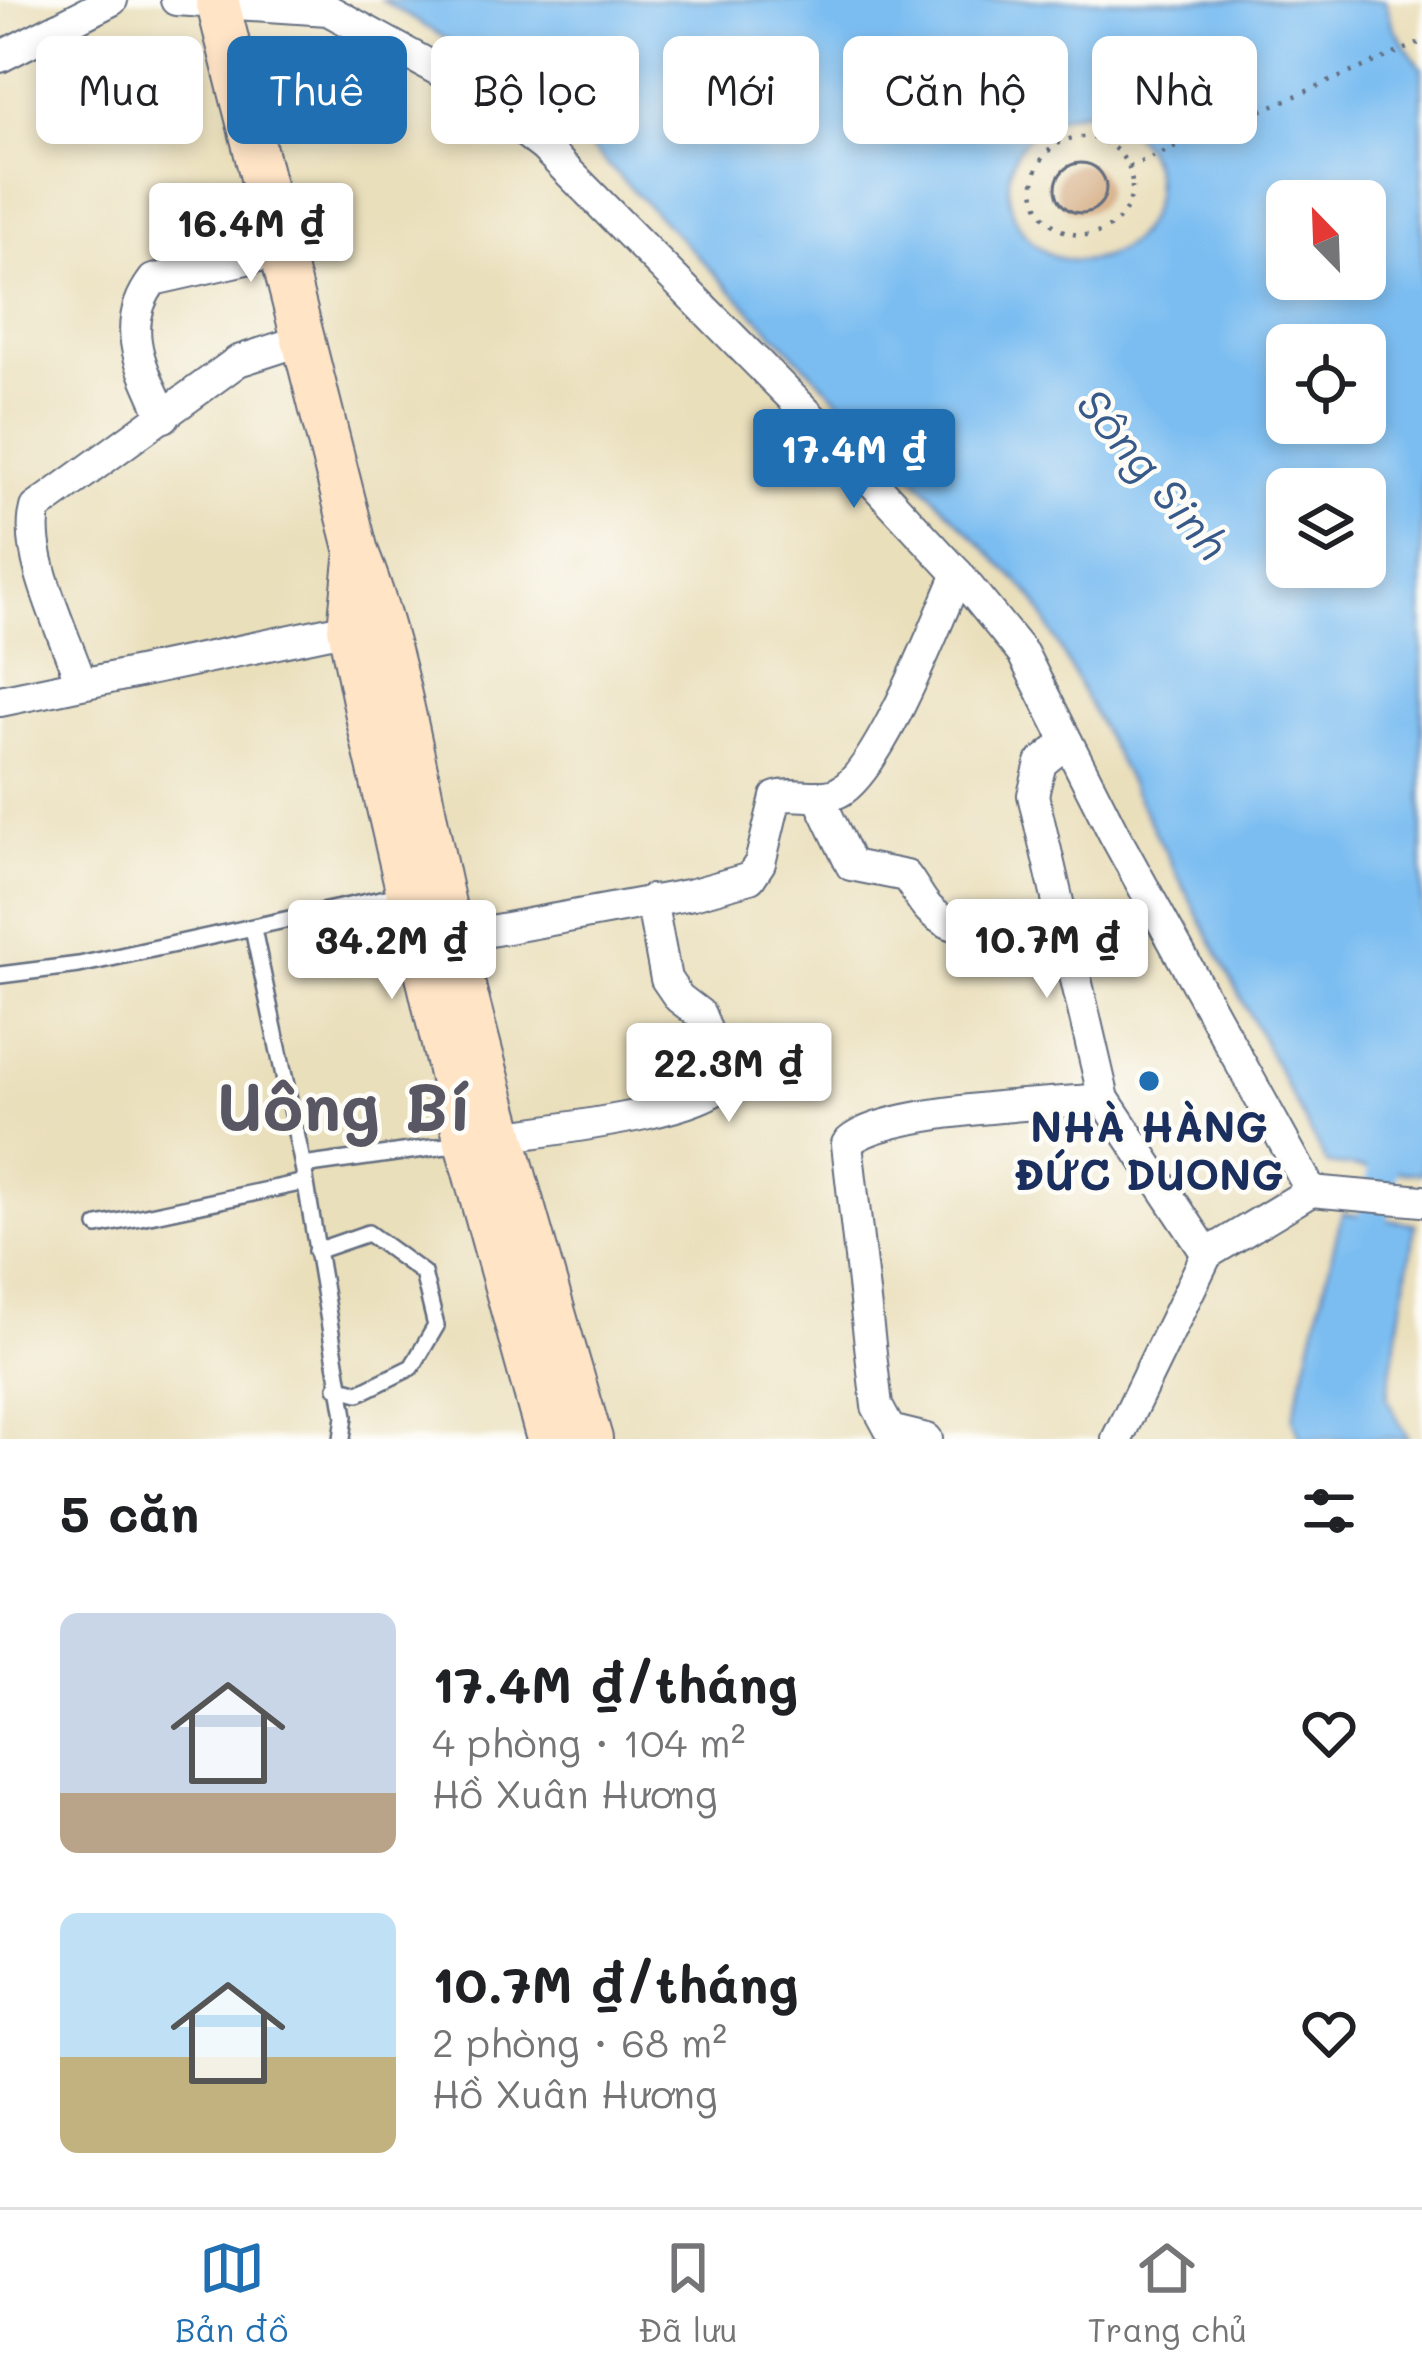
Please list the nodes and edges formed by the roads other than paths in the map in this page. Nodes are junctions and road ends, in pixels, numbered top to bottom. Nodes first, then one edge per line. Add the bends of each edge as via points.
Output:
1 (112, 0) edge
2 (176, 0) edge
3 (218, 1) edge
4 (0, 57) edge
5 (282, 251) junction
6 (306, 339) junction
7 (164, 417) junction
8 (357, 552) junction
9 (958, 574) junction
10 (349, 628) junction
11 (81, 683) junction
12 (0, 701) edge
13 (1067, 742) junction
14 (818, 796) junction
15 (407, 894) junction
16 (651, 900) junction
17 (1064, 928) junction
18 (253, 929) junction
19 (452, 938) junction
20 (0, 976) edge
21 (1104, 1099) junction
22 (484, 1140) junction
23 (304, 1174) junction
24 (1311, 1191) junction
25 (1422, 1201) edge
26 (98, 1226) dead end
27 (316, 1251) junction
28 (1208, 1254) junction
29 (337, 1387) junction
30 (342, 1439) edge
31 (548, 1439) edge
32 (591, 1439) edge
33 (927, 1439) edge
34 (1117, 1439) edge

1 - 4 street
2 - 3 street
3 - 5 main road
3 - 9 street via 328,10 460,82 544,147
5 - 6 main road
5 - 7 street via 154,280 141,297 132,328
6 - 7 street via 238,361
6 - 8 main road
7 - 11 street via 36,508 33,556
8 - 10 main road
8 - 19 main road via 384,620
9 - 13 street via 1023,654
9 - 14 street via 894,718 850,782
10 - 11 street
10 - 15 main road
11 - 12 street
13 - 17 street via 1041,763 1033,795
13 - 24 street
14 - 16 street via 776,797 750,878
14 - 17 street via 851,866 906,876 930,910 953,925
15 - 18 lane
15 - 22 main road
16 - 19 street
16 - 22 street via 666,979 700,1014 726,1081 716,1094 666,1111
17 - 21 street
18 - 20 lane
18 - 23 lane
19 - 22 main road
21 - 28 street
21 - 33 street via 946,1113 871,1128 847,1144 877,1406 890,1430
22 - 23 lane
22 - 31 main road
22 - 32 main road
23 - 26 lane
23 - 27 lane
24 - 25 street
24 - 28 street
27 - 29 lane
27 - 29 lane via 368,1233 423,1273 436,1326 412,1367 359,1393
28 - 34 street
29 - 30 lane

